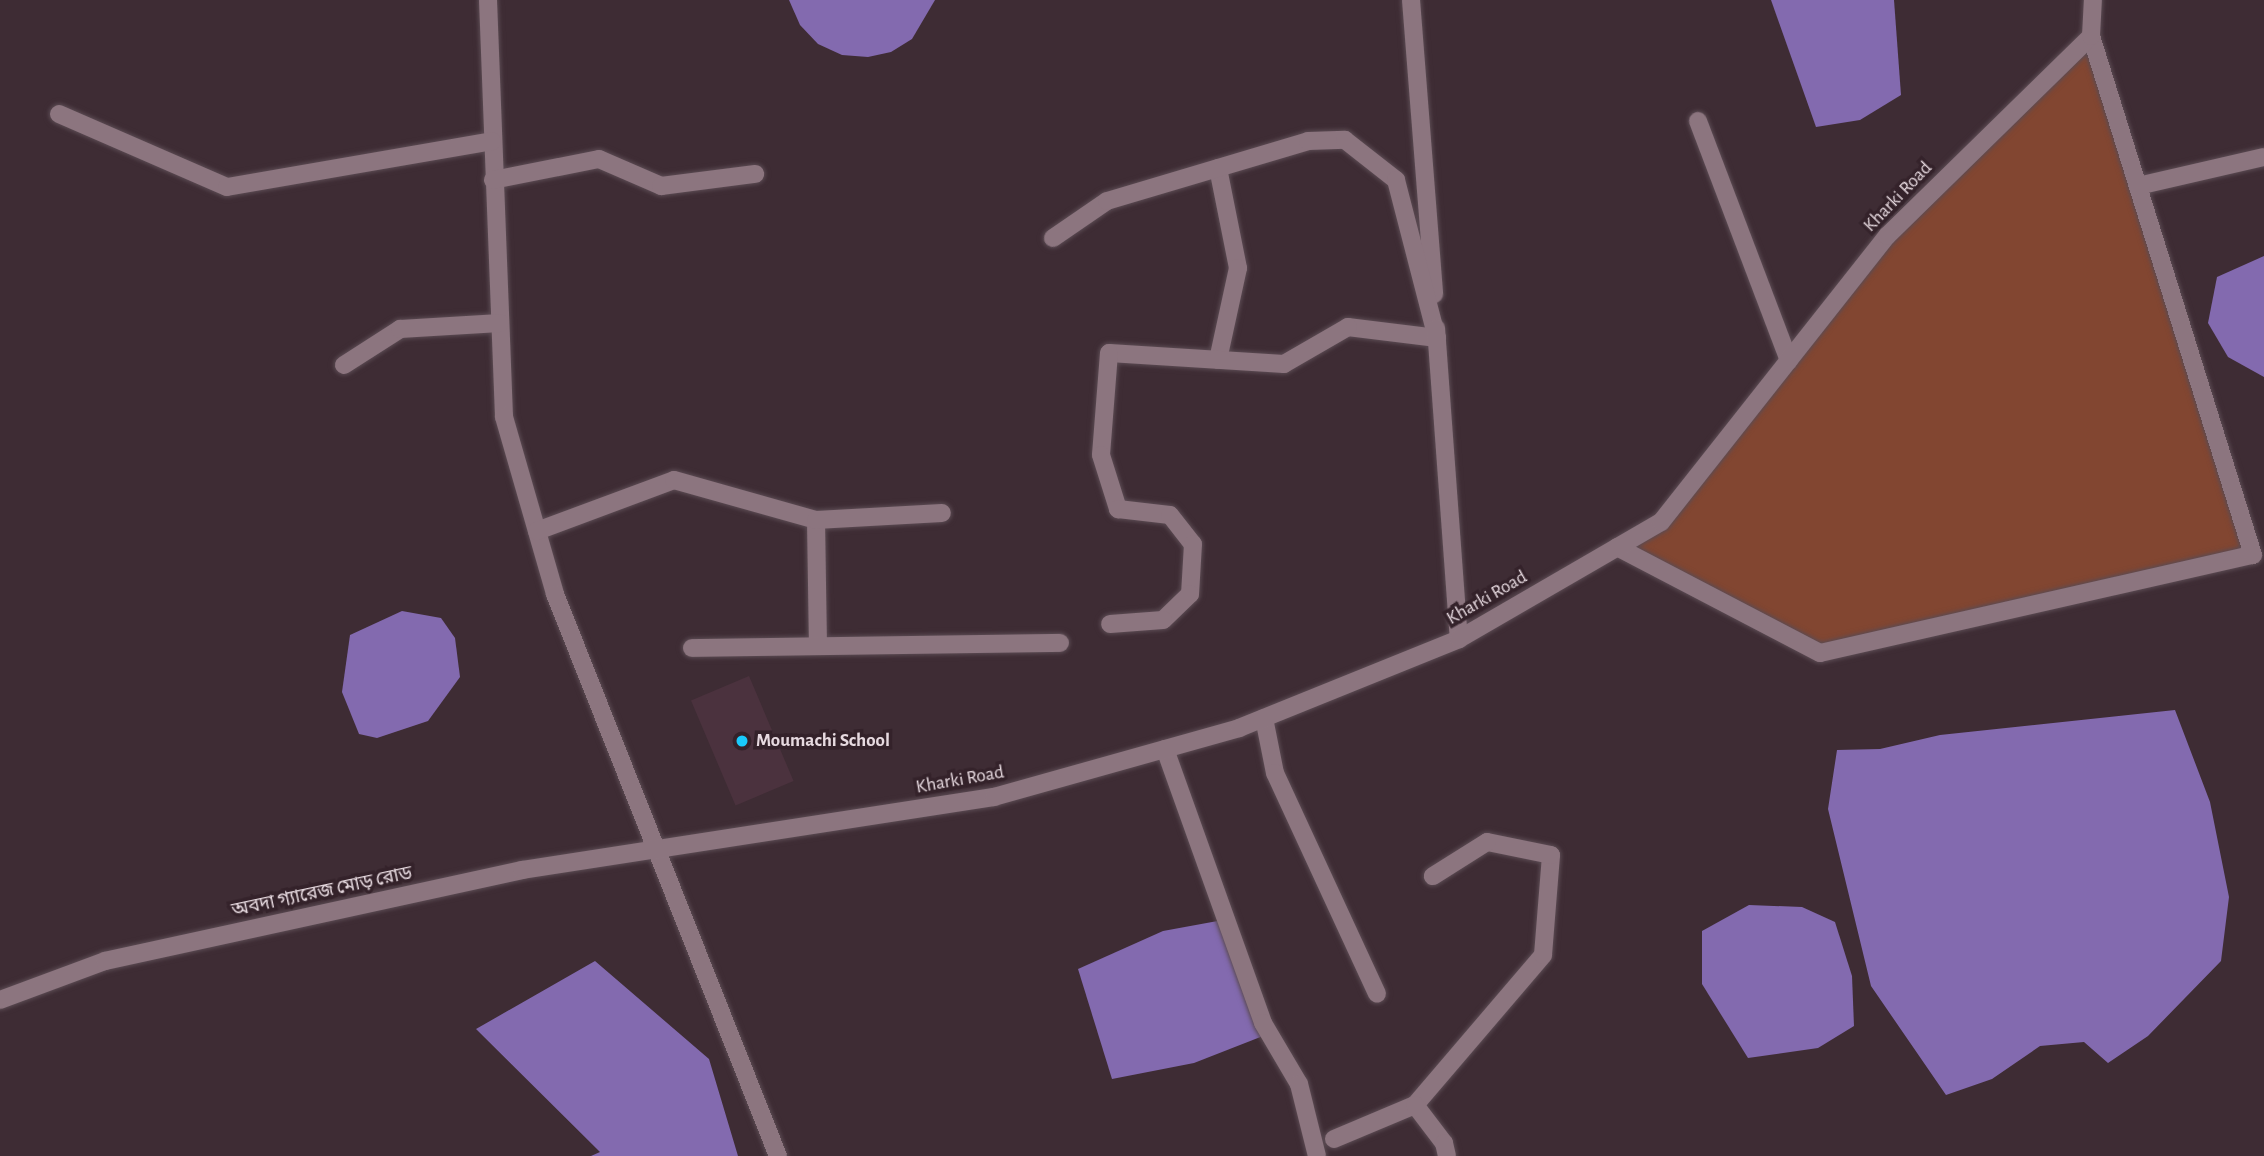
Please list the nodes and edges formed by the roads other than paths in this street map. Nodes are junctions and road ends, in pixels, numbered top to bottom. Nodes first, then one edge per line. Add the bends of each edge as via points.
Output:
1 (488, 0) edge
2 (1411, 0) edge
3 (2093, 0) edge
4 (2091, 36) junction
5 (59, 114) dead end
6 (1698, 121) dead end
7 (492, 141) junction
8 (2264, 158) edge
9 (1218, 168) junction
10 (755, 174) dead end
11 (494, 180) junction
12 (2138, 186) junction
13 (1053, 238) dead end
14 (500, 323) junction
15 (1437, 338) junction
16 (1218, 360) junction
17 (1789, 360) junction
18 (344, 365) dead end
19 (942, 513) dead end
20 (816, 520) junction
21 (537, 531) junction
22 (1617, 547) junction
23 (2259, 557) edge
24 (1110, 624) dead end
25 (1459, 639) junction
26 (818, 643) junction
27 (1060, 643) dead end
28 (692, 648) dead end
29 (1264, 718) junction
30 (1164, 749) junction
31 (660, 850) junction
32 (1433, 876) dead end
33 (1377, 993) dead end
34 (0, 1000) edge
35 (1415, 1105) junction
36 (1334, 1139) dead end
37 (778, 1156) edge
38 (1317, 1156) edge
39 (1447, 1156) edge

1 - 7 street
2 - 15 street
3 - 4 street
4 - 12 street
4 - 17 street, Kharki Road via 1886,236
5 - 7 street via 227,187
6 - 17 street
7 - 11 street
8 - 12 street
9 - 13 street via 1107,201
9 - 15 street via 1308,141 1345,141 1396,180
9 - 16 street via 1238,268
10 - 11 street via 661,186 599,159
11 - 14 street
12 - 23 street
14 - 18 street via 400,329
14 - 21 street via 504,417
15 - 16 street via 1348,327 1284,364
15 - 25 street
16 - 24 street via 1109,353 1101,455 1118,509 1170,515 1193,544 1190,594 1163,620
17 - 22 street, Kharki Road via 1661,522
19 - 20 street
20 - 21 street via 674,480
20 - 26 street
21 - 31 street via 555,594
22 - 23 street via 1820,653
22 - 25 street, Kharki Road
25 - 29 street, Kharki Road
26 - 27 street
26 - 28 street
29 - 30 street, Kharki Road
29 - 33 street via 1275,773
30 - 31 street, Kharki Road via 994,797
30 - 38 street via 1263,1023 1299,1084
31 - 34 street, অবদা গ্যারেজ মোড় রোড via 522,870 105,961
31 - 37 street
32 - 35 street via 1487,842 1551,855 1543,954
35 - 36 street
35 - 39 street via 1444,1143

